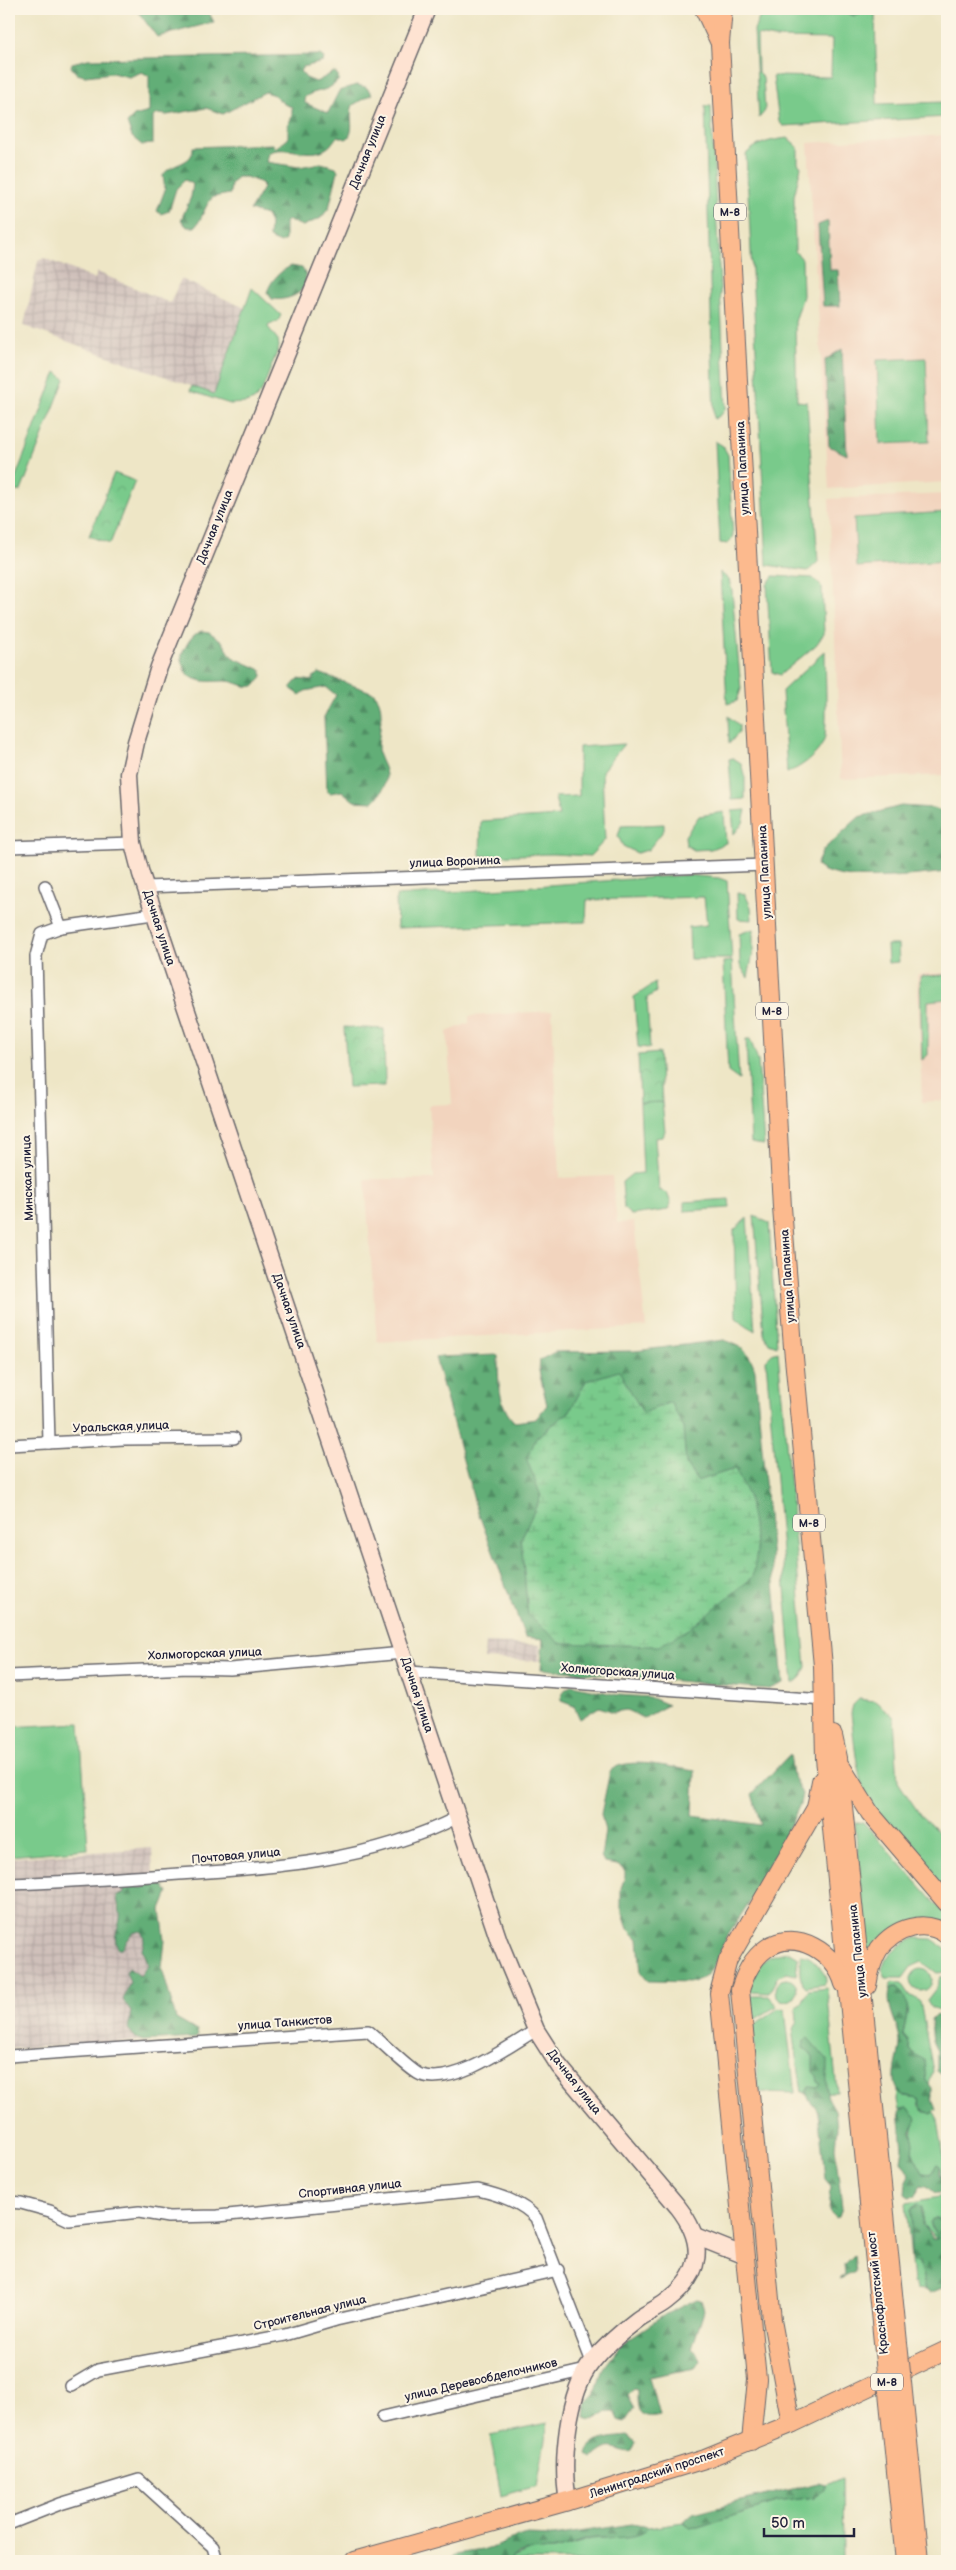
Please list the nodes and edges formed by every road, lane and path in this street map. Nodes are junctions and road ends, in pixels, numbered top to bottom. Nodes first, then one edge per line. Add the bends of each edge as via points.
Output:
1 (427, 9) edge
2 (438, 9) edge
3 (704, 9) edge
4 (723, 9) edge
5 (732, 9) edge
6 (720, 43) junction
7 (410, 50) junction
8 (133, 843) junction
9 (9, 847) edge
10 (765, 865) junction
11 (45, 886) dead end
12 (145, 887) junction
13 (153, 914) junction
14 (61, 927) junction
15 (234, 1438) dead end
16 (49, 1443) junction
17 (9, 1446) edge
18 (403, 1653) junction
19 (409, 1672) junction
20 (9, 1676) edge
21 (825, 1700) junction
22 (831, 1758) junction
23 (458, 1816) junction
24 (9, 1884) edge
25 (947, 1903) edge
26 (947, 1935) edge
27 (857, 2005) junction
28 (536, 2030) junction
29 (9, 2056) edge
30 (9, 2202) edge
31 (876, 2204) junction
32 (695, 2236) junction
33 (745, 2256) junction
34 (558, 2270) junction
35 (947, 2350) edge
36 (589, 2366) junction
37 (71, 2386) dead end
38 (383, 2417) dead end
39 (791, 2424) junction
40 (751, 2441) junction
41 (568, 2501) junction
42 (9, 2524) edge
43 (217, 2561) edge
44 (354, 2561) edge
45 (905, 2561) edge
46 (920, 2561) edge

1 - 7 street, Дачная улица
2 - 7 street, Дачная улица
3 - 6 main road, улица Папанина / М-8
4 - 6 main road, улица Папанина / М-8
5 - 6 street, улица Папанина / М-8
6 - 10 main road, улица Папанина / М-8
7 - 8 street, Дачная улица via 159,667 129,774
8 - 9 street
8 - 12 street, Дачная улица
10 - 12 street, улица Воронина
10 - 21 main road, улица Папанина / М-8 via 779,1157
11 - 14 street
12 - 13 street, Дачная улица
13 - 14 street
13 - 18 street, Дачная улица
14 - 16 street, Минская улица via 42,934 36,956
15 - 16 street, Уральская улица
16 - 17 street, Уральская улица
18 - 19 street, Дачная улица
18 - 20 street, Холмогорская улица via 230,1669
19 - 21 street, Холмогорская улица
19 - 23 street, Дачная улица
21 - 22 main road, улица Папанина / М-8
22 - 25 main road via 870,1813
22 - 27 main road, улица Папанина / М-8
22 - 33 main road via 816,1808 728,1960 719,1992
23 - 24 street, Почтовая улица via 391,1844 336,1858 272,1868
23 - 28 street, Дачная улица via 499,1941
26 - 27 main road via 933,1927 916,1926 897,1933 872,1961
27 - 31 main road, улица Папанина / М-8
27 - 39 main road via 829,1957 816,1948 795,1941 779,1942 763,1951 749,1966 740,1990 772,2320
28 - 29 street, улица Танкистов via 483,2062 446,2076 420,2075 368,2030
28 - 32 street, Дачная улица via 559,2066 691,2223
30 - 34 street, Спортивная улица via 50,2211 69,2220 139,2212 168,2217 218,2216 478,2190 506,2198 530,2211 542,2227
31 - 45 main road, Краснофлотский мост / М-8, bridge
31 - 46 main road, Краснофлотский мост / М-8, bridge
32 - 33 street
32 - 36 street, Дачная улица via 698,2260 681,2290 620,2333
33 - 40 main road via 757,2380
34 - 36 street, Спортивная улица
34 - 37 street, Строительная улица via 336,2320 286,2335 98,2370
35 - 39 main road, Ленинградский проспект
36 - 38 street, улица Деревообделочников
36 - 41 street, Дачная улица via 576,2390 569,2423 565,2485
39 - 40 main road, Ленинградский проспект
40 - 41 main road, Ленинградский проспект via 705,2459
41 - 44 main road, Ленинградский проспект
42 - 43 street via 60,2504 139,2480 213,2546

